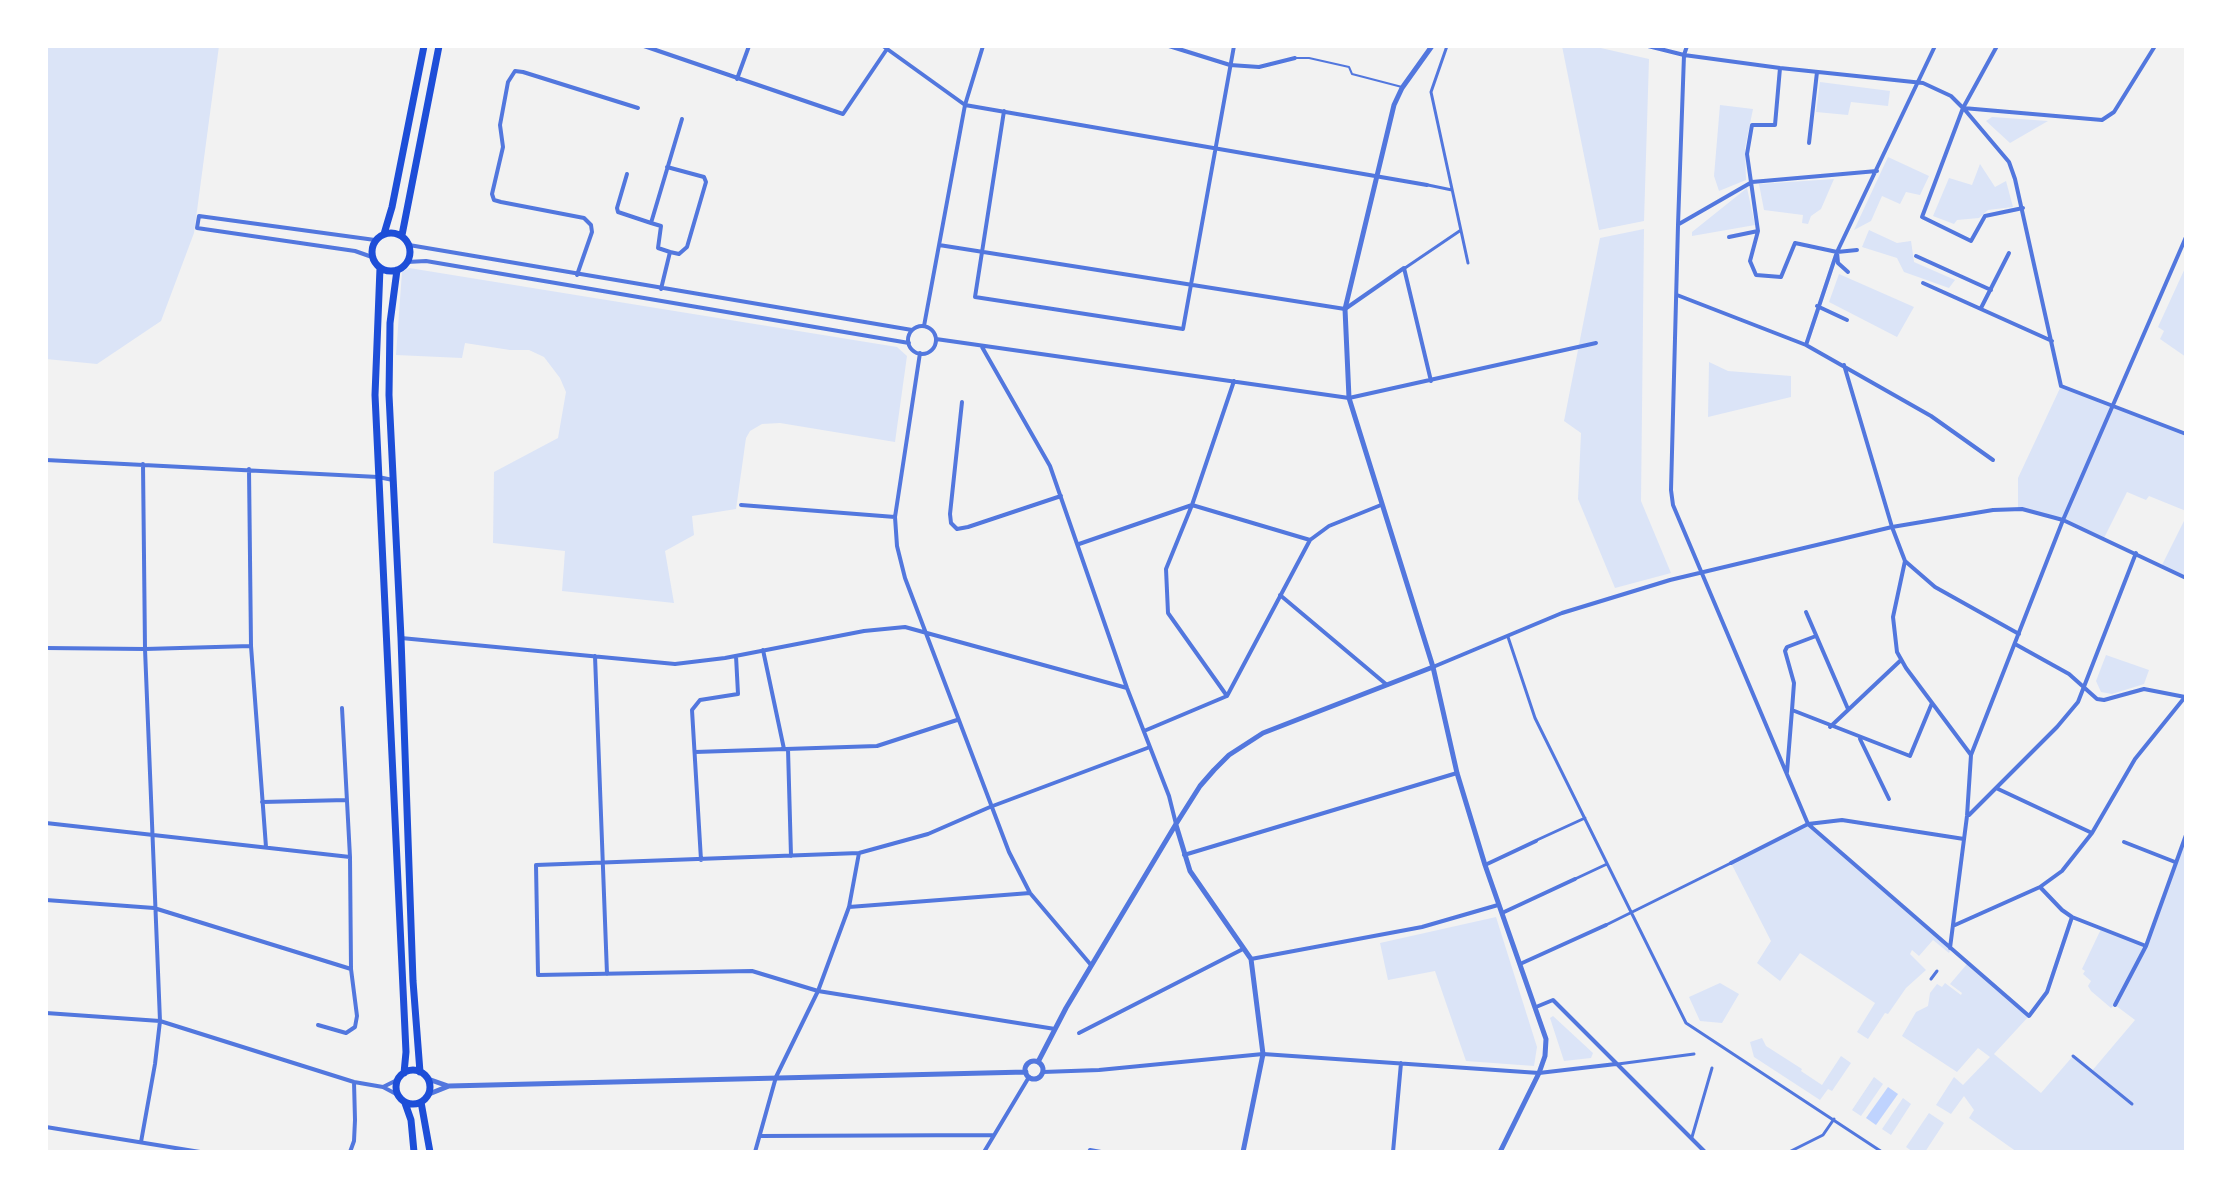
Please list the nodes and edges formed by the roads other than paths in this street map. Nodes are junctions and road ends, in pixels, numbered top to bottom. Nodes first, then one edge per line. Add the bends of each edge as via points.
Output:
1 (424, 46) edge
2 (439, 46) edge
3 (644, 46) edge
4 (749, 46) edge
5 (983, 46) edge
6 (1169, 46) edge
7 (1234, 46) edge
8 (1432, 46) edge
9 (1447, 46) edge
10 (1648, 46) edge
11 (1687, 46) edge
12 (1935, 46) edge
13 (1997, 46) edge
14 (2155, 46) edge
15 (885, 48) edge
16 (1684, 55) junction
17 (1295, 58) joint
18 (1230, 65) junction
19 (1780, 68) junction
20 (1817, 72) junction
21 (737, 79) junction
22 (1917, 85) junction
23 (1402, 88) junction
24 (965, 105) junction
25 (638, 108) dead end
26 (1963, 108) junction
27 (1004, 111) junction
28 (682, 119) dead end
29 (1809, 143) dead end
30 (1216, 146) junction
31 (667, 167) junction
32 (1877, 171) junction
33 (627, 174) dead end
34 (1378, 175) junction
35 (1752, 182) junction
36 (1427, 185) joint
37 (1452, 190) junction
38 (2023, 208) junction
39 (651, 223) junction
40 (1678, 225) junction
41 (1461, 230) junction
42 (1758, 231) junction
43 (384, 234) junction
44 (402, 235) junction
45 (1729, 237) dead end
46 (2186, 237) edge
47 (375, 240) junction
48 (409, 245) junction
49 (939, 245) junction
50 (2184, 246) edge
51 (1857, 250) dead end
52 (670, 252) junction
53 (982, 252) junction
54 (1837, 252) junction
55 (2009, 253) dead end
56 (1916, 256) dead end
57 (372, 257) junction
58 (407, 262) junction
59 (1468, 263) dead end
60 (380, 268) junction
61 (1404, 268) junction
62 (397, 270) junction
63 (1848, 272) dead end
64 (577, 275) junction
65 (1923, 283) dead end
66 (1190, 286) junction
67 (661, 289) junction
68 (1991, 290) junction
69 (1677, 295) junction
70 (1817, 306) junction
71 (1981, 308) junction
72 (1345, 309) junction
73 (1847, 320) dead end
74 (924, 326) junction
75 (912, 330) junction
76 (936, 339) junction
77 (2054, 342) junction
78 (909, 343) junction
79 (1596, 343) dead end
80 (1806, 345) junction
81 (982, 347) junction
82 (920, 353) junction
83 (1844, 365) junction
84 (1234, 381) junction
85 (1431, 381) junction
86 (1349, 398) junction
87 (962, 402) dead end
88 (2113, 406) junction
89 (2186, 434) edge
90 (46, 460) edge
91 (1993, 460) dead end
92 (143, 464) junction
93 (249, 469) junction
94 (378, 477) junction
95 (393, 480) junction
96 (1061, 496) junction
97 (741, 505) dead end
98 (1192, 505) junction
99 (1381, 505) junction
100 (895, 517) junction
101 (2063, 520) junction
102 (1892, 527) junction
103 (1310, 540) junction
104 (1078, 544) junction
105 (2136, 553) junction
106 (1905, 561) junction
107 (1703, 572) junction
108 (2186, 578) edge
109 (1280, 595) junction
110 (1806, 612) dead end
111 (923, 631) junction
112 (2019, 634) junction
113 (1508, 635) junction
114 (1816, 636) junction
115 (401, 638) junction
116 (2015, 644) junction
117 (251, 646) junction
118 (46, 648) edge
119 (145, 649) junction
120 (763, 650) junction
121 (595, 656) junction
122 (736, 656) junction
123 (1901, 660) junction
124 (1433, 667) junction
125 (1387, 685) junction
126 (2084, 686) junction
127 (1127, 688) junction
128 (1227, 696) junction
129 (2186, 697) edge
130 (1932, 703) junction
131 (342, 708) dead end
132 (1848, 709) junction
133 (1792, 710) junction
134 (957, 720) junction
135 (1830, 727) junction
136 (1144, 731) junction
137 (1859, 737) junction
138 (1150, 747) junction
139 (786, 749) junction
140 (695, 752) junction
141 (1971, 755) junction
142 (1457, 773) junction
143 (1787, 773) junction
144 (1996, 788) junction
145 (1889, 799) dead end
146 (347, 800) junction
147 (262, 802) junction
148 (990, 807) junction
149 (1967, 816) junction
150 (1585, 818) junction
151 (46, 823) edge
152 (1176, 824) junction
153 (1808, 824) junction
154 (2092, 833) junction
155 (153, 835) junction
156 (2186, 835) edge
157 (1964, 839) junction
158 (1536, 841) joint
159 (2124, 842) dead end
160 (266, 847) junction
161 (859, 853) junction
162 (1183, 855) junction
163 (791, 856) junction
164 (350, 857) junction
165 (701, 860) junction
166 (2175, 862) junction
167 (604, 863) junction
168 (1731, 863) joint
169 (1607, 864) junction
170 (1485, 865) junction
171 (1575, 879) joint
172 (2040, 887) junction
173 (1030, 893) junction
174 (46, 900) edge
175 (1500, 905) junction
176 (849, 907) junction
177 (154, 908) junction
178 (1502, 913) junction
179 (1632, 913) junction
180 (2072, 917) junction
181 (1606, 925) joint
182 (1955, 925) junction
183 (2146, 946) junction
184 (1243, 949) junction
185 (1950, 950) junction
186 (1251, 959) junction
187 (1520, 964) junction
188 (1093, 967) junction
189 (351, 969) junction
190 (1937, 971) dead end
191 (607, 974) junction
192 (1931, 979) dead end
193 (818, 991) junction
194 (2115, 1005) dead end
195 (1536, 1007) junction
196 (46, 1013) edge
197 (160, 1021) junction
198 (318, 1025) dead end
199 (1055, 1029) junction
200 (1079, 1033) dead end
201 (1263, 1054) junction
202 (1694, 1054) dead end
203 (2073, 1056) dead end
204 (1038, 1062) junction
205 (1401, 1063) junction
206 (1616, 1064) junction
207 (1712, 1068) dead end
208 (420, 1072) junction
209 (1043, 1072) junction
210 (404, 1073) junction
211 (1539, 1073) junction
212 (1028, 1074) junction
213 (776, 1077) junction
214 (428, 1079) junction
215 (397, 1080) junction
216 (354, 1082) junction
217 (449, 1086) junction
218 (383, 1087) junction
219 (429, 1094) junction
220 (398, 1095) junction
221 (421, 1102) junction
222 (405, 1103) junction
223 (2132, 1104) dead end
224 (1834, 1119) junction
225 (46, 1127) edge
226 (994, 1135) junction
227 (760, 1136) junction
228 (1692, 1139) junction
229 (141, 1142) junction
230 (200, 1152) edge
231 (350, 1152) edge
232 (414, 1152) edge
233 (430, 1152) edge
234 (755, 1152) edge
235 (984, 1152) edge
236 (1089, 1152) edge
237 (1101, 1152) edge
238 (1243, 1152) edge
239 (1393, 1152) edge
240 (1500, 1152) edge
241 (1705, 1152) edge
242 (1789, 1152) edge
243 (1882, 1152) edge

1 - 43 main road
2 - 44 main road
3 - 21 street
4 - 21 street
5 - 24 street
6 - 18 street
7 - 18 street
8 - 23 street
9 - 37 street via 1431,92
10 - 16 street
11 - 16 street
12 - 22 street
13 - 26 street
14 - 26 street via 2108,118
15 - 21 street via 843,114
15 - 24 street
16 - 19 street
16 - 40 street
17 - 18 street via 1259,67
17 - 23 lane via 1349,67 1352,74
18 - 30 street
19 - 20 street
19 - 35 street via 1775,125 1752,125 1747,154
20 - 22 street
20 - 29 street
22 - 26 street via 1933,86
22 - 32 street
23 - 34 street
24 - 27 street
24 - 49 street
25 - 64 street via 523,72 515,71 508,82 494,200 584,218 592,232
26 - 38 street via 2009,162
26 - 38 street via 1922,217 1971,241 1985,216
27 - 30 street
27 - 53 street
28 - 31 street
30 - 34 street
30 - 66 street
31 - 39 street
31 - 52 street via 706,182 687,247 679,254
32 - 35 street
32 - 54 street
33 - 39 street via 618,212
34 - 36 street
34 - 72 street
35 - 40 street
35 - 42 street
36 - 37 street
37 - 41 street
38 - 77 street
39 - 52 street via 661,226 658,248
40 - 69 street
41 - 59 street
41 - 61 street
42 - 45 street
42 - 54 street via 1750,261 1756,275 1781,277 1795,243
43 - 44 main road
43 - 47 main road
44 - 48 main road
46 - 50 street
47 - 57 main road
47 - 57 street via 199,216 197,228
48 - 58 main road
48 - 64 street
49 - 53 street
49 - 74 street
50 - 88 street
51 - 54 street
52 - 67 street
53 - 66 street
53 - 66 street via 975,297 1183,329
54 - 63 street via 1838,263
54 - 70 street
55 - 68 street
56 - 68 street
57 - 60 main road
58 - 62 main road
58 - 78 street via 426,261
60 - 62 main road
60 - 94 main road via 375,365
61 - 72 street
61 - 85 street
62 - 95 main road via 388,374
64 - 67 street
65 - 71 street
66 - 72 street
67 - 75 street
68 - 71 street
69 - 80 street
69 - 107 street via 1671,490
70 - 73 street
70 - 80 street
71 - 77 street
72 - 86 street
74 - 75 street
74 - 76 street
75 - 78 street
76 - 81 street
76 - 82 street via 933,349
77 - 88 street via 2061,386
78 - 82 street
79 - 85 street
80 - 83 street
81 - 84 street
81 - 96 street via 1050,466
82 - 100 street
83 - 91 street
83 - 102 street
84 - 86 street
84 - 98 street
85 - 86 street
86 - 99 street
87 - 96 street via 950,514 957,529
88 - 89 street
88 - 101 street
90 - 92 street
92 - 93 street
92 - 119 street
93 - 94 street
93 - 117 street
94 - 95 street
94 - 210 main road
95 - 115 main road
96 - 104 street
97 - 100 street
98 - 103 street
98 - 104 street
98 - 128 street via 1166,569 1168,613
99 - 103 street via 1329,526
99 - 124 street
100 - 111 street via 897,546
101 - 102 street via 2012,509
101 - 105 street
101 - 112 street
102 - 106 street
102 - 107 street
103 - 109 street
104 - 127 street
105 - 108 street
105 - 126 street
106 - 112 street via 1935,587
106 - 123 street via 1893,617
107 - 113 street via 1603,599
107 - 143 street
109 - 125 street
109 - 128 street
110 - 114 street
111 - 120 street via 864,631
111 - 127 street
111 - 134 street
112 - 116 street
113 - 124 street
113 - 150 street via 1535,718
114 - 132 street
114 - 133 street via 1785,651 1794,683
115 - 121 street
115 - 208 main road
116 - 126 street
116 - 141 street
117 - 119 street
117 - 147 street
118 - 119 street
119 - 155 street
120 - 122 street
120 - 139 street
121 - 122 street via 675,664
121 - 167 street
122 - 140 street via 738,694 700,700 692,710
123 - 130 street
123 - 132 street
124 - 125 street
124 - 142 street
125 - 152 street via 1247,742 1200,786
126 - 129 street via 2104,700 2144,689
126 - 144 street via 2070,713
127 - 136 street
128 - 136 street
129 - 154 street via 2135,759
130 - 137 street via 1910,756
130 - 141 street
131 - 146 street
132 - 135 street
133 - 135 street
133 - 143 street
134 - 139 street via 877,746
134 - 148 street
135 - 137 street
136 - 138 street
137 - 145 street
138 - 148 street
138 - 152 street
139 - 140 street
139 - 163 street
140 - 165 street
141 - 149 street
142 - 162 street
142 - 170 street
143 - 153 street
144 - 149 street
144 - 154 street
146 - 147 street
146 - 164 street
147 - 160 street
148 - 161 street via 928,834
148 - 173 street
149 - 157 street
150 - 158 street
150 - 169 street
151 - 155 street
152 - 162 street
152 - 188 street
153 - 157 street via 1842,820
153 - 168 street
153 - 185 street
154 - 172 street via 2062,871
155 - 160 street
155 - 177 street
156 - 166 street
157 - 182 street
158 - 170 street
159 - 166 street
160 - 164 street
161 - 163 street
161 - 176 street
162 - 184 street
163 - 165 street
164 - 189 street
165 - 167 street
166 - 183 street
167 - 191 street
167 - 191 street via 536,865 538,975
168 - 179 street
169 - 171 street
169 - 179 street
170 - 175 street
171 - 178 street
172 - 180 street
172 - 182 street
173 - 176 street
173 - 188 street
174 - 177 street
175 - 178 street
175 - 186 street via 1422,927
176 - 193 street
177 - 189 street
177 - 197 street
178 - 187 street
179 - 181 street
179 - 224 street via 1686,1023
180 - 183 street
180 - 185 street via 2047,992 2029,1016
181 - 187 street
182 - 185 street
183 - 194 street
184 - 186 street
184 - 200 street
186 - 201 street
187 - 195 street
188 - 199 street
189 - 198 street via 355,1027 346,1033
190 - 192 street
191 - 193 street via 752,971
193 - 199 street
193 - 213 street
195 - 206 street via 1553,1000
195 - 211 street via 1546,1047
196 - 197 street
197 - 216 street
197 - 229 street
199 - 204 street
201 - 205 street
201 - 209 street
201 - 238 street
202 - 206 street
203 - 223 street
204 - 209 street
204 - 212 street via 1029,1063
205 - 211 street
205 - 239 street
206 - 211 street
206 - 228 street
207 - 228 street
208 - 210 main road
208 - 214 main road
209 - 212 street via 1037,1078
210 - 215 main road
211 - 240 street
212 - 213 street
212 - 226 street
213 - 217 street
213 - 227 street
214 - 217 street
214 - 219 main road
215 - 218 street
215 - 220 main road
216 - 218 street
216 - 231 street
217 - 219 street
218 - 220 street
219 - 221 main road
220 - 222 main road
221 - 222 main road
221 - 233 main road
222 - 232 main road
224 - 242 street via 1823,1135
224 - 243 street
225 - 229 street
226 - 227 street
226 - 235 street
227 - 234 street
228 - 241 street
229 - 230 street
236 - 237 street

